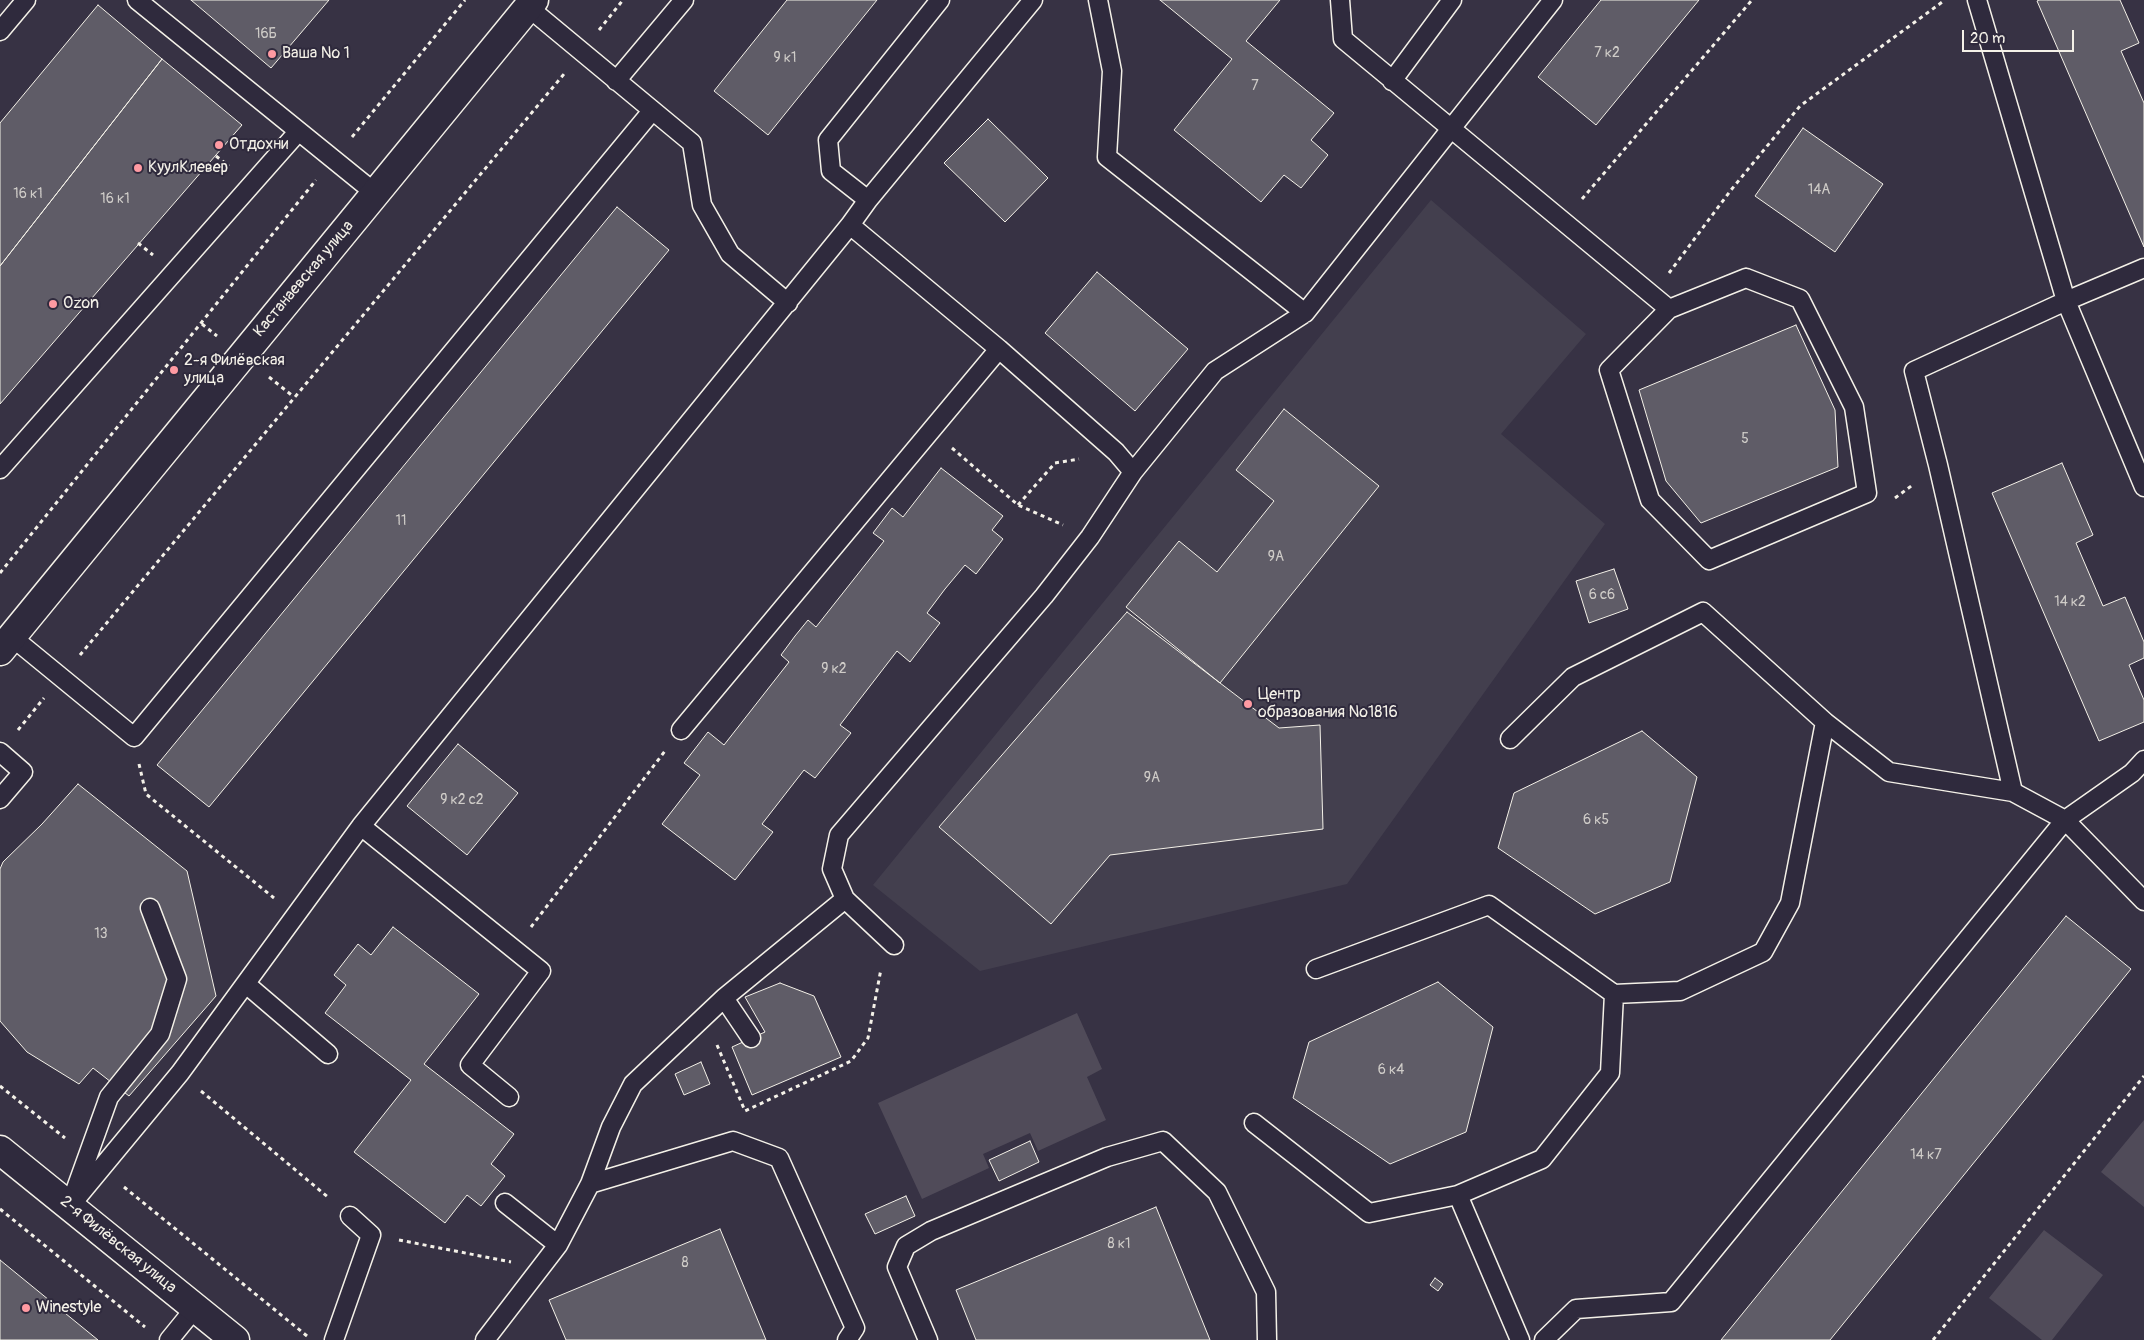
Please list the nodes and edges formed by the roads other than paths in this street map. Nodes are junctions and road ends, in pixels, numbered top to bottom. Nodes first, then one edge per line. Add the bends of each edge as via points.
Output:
1 (26, 0) edge
2 (136, 0) edge
3 (684, 0) edge
4 (940, 0) edge
5 (1033, 0) edge
6 (1098, 0) edge
7 (1340, 0) edge
8 (1452, 0) edge
9 (1552, 0) edge
10 (1977, 0) edge
11 (531, 3) edge
12 (0, 31) edge
13 (616, 81) junction
14 (1392, 81) junction
15 (652, 111) junction
16 (1450, 129) junction
17 (298, 132) junction
18 (375, 193) junction
19 (868, 200) junction
20 (850, 225) junction
21 (2144, 268) edge
22 (2066, 301) junction
23 (788, 302) junction
24 (1669, 309) junction
25 (1305, 312) junction
26 (999, 349) junction
27 (0, 469) edge
28 (1133, 472) junction
29 (2144, 487) edge
30 (3, 647) edge
31 (1825, 722) junction
32 (681, 730) road end
33 (1510, 739) dead end
34 (0, 752) edge
35 (2144, 760) edge
36 (2013, 792) junction
37 (0, 799) edge
38 (2065, 820) junction
39 (361, 826) junction
40 (845, 899) junction
41 (2144, 901) edge
42 (150, 908) dead end
43 (894, 945) road end
44 (1316, 969) dead end
45 (246, 984) junction
46 (1614, 994) junction
47 (724, 998) junction
48 (751, 1038) dead end
49 (328, 1054) dead end
50 (509, 1097) dead end
51 (1254, 1123) dead end
52 (0, 1150) edge
53 (590, 1184) junction
54 (1458, 1195) junction
55 (505, 1204) dead end
56 (70, 1206) junction
57 (350, 1216) road end
58 (558, 1245) junction
59 (195, 1308) junction
60 (169, 1340) edge
61 (236, 1340) edge
62 (334, 1340) edge
63 (485, 1340) edge
64 (847, 1340) edge
65 (928, 1340) edge
66 (1267, 1340) edge
67 (1520, 1340) edge
68 (1544, 1340) edge

1 - 12 lane
2 - 17 lane
3 - 13 lane
4 - 19 lane via 828,140 831,171
5 - 19 lane
6 - 25 lane via 1112,71 1108,157
7 - 14 lane via 1343,39
8 - 14 lane
9 - 16 lane
10 - 22 lane
11 - 13 lane
11 - 18 street, Кастанаевская улица
13 - 15 lane
14 - 16 lane
15 - 23 lane via 692,144 702,205 730,254
15 - 30 lane via 134,737 61,677
16 - 24 lane
16 - 25 lane
17 - 18 lane
17 - 27 lane
18 - 30 street, Кастанаевская улица
19 - 20 lane
20 - 23 lane
20 - 26 lane
21 - 22 lane
22 - 29 lane
22 - 36 lane via 1914,371
23 - 39 lane
24 - 24 lane via 1746,278 1800,300 1854,407 1868,493 1709,560 1650,500 1609,370
25 - 28 lane via 1215,371
26 - 28 lane via 1116,452
26 - 32 lane
28 - 40 lane via 1090,537 1044,596 839,835 832,869
31 - 33 lane via 1703,612 1572,677
31 - 36 lane via 1889,772
31 - 46 lane via 1790,903 1763,952 1680,991
34 - 37 lane via 22,772
35 - 38 lane via 2132,773
36 - 38 lane
38 - 41 lane
38 - 68 lane via 1671,1302 1576,1309
39 - 45 lane
39 - 50 lane via 541,971 470,1065
40 - 43 lane
40 - 47 lane
42 - 56 lane via 178,978 160,1034 109,1097
44 - 46 lane via 1489,905
45 - 49 lane
45 - 56 lane via 180,1073
46 - 54 lane via 1610,1073 1542,1159
47 - 48 lane
47 - 53 lane via 633,1084 611,1127
51 - 54 lane via 1369,1213
52 - 56 street, 2-я Филёвская улица
53 - 58 lane
53 - 64 lane via 732,1141 779,1158 855,1328
54 - 67 lane
55 - 58 lane
56 - 59 street, 2-я Филёвская улица
57 - 62 lane via 371,1235
58 - 63 lane
59 - 60 lane
59 - 61 street, 2-я Филёвская улица
65 - 66 lane via 897,1267 906,1246 931,1231 1108,1157 1164,1141 1217,1192 1266,1292

